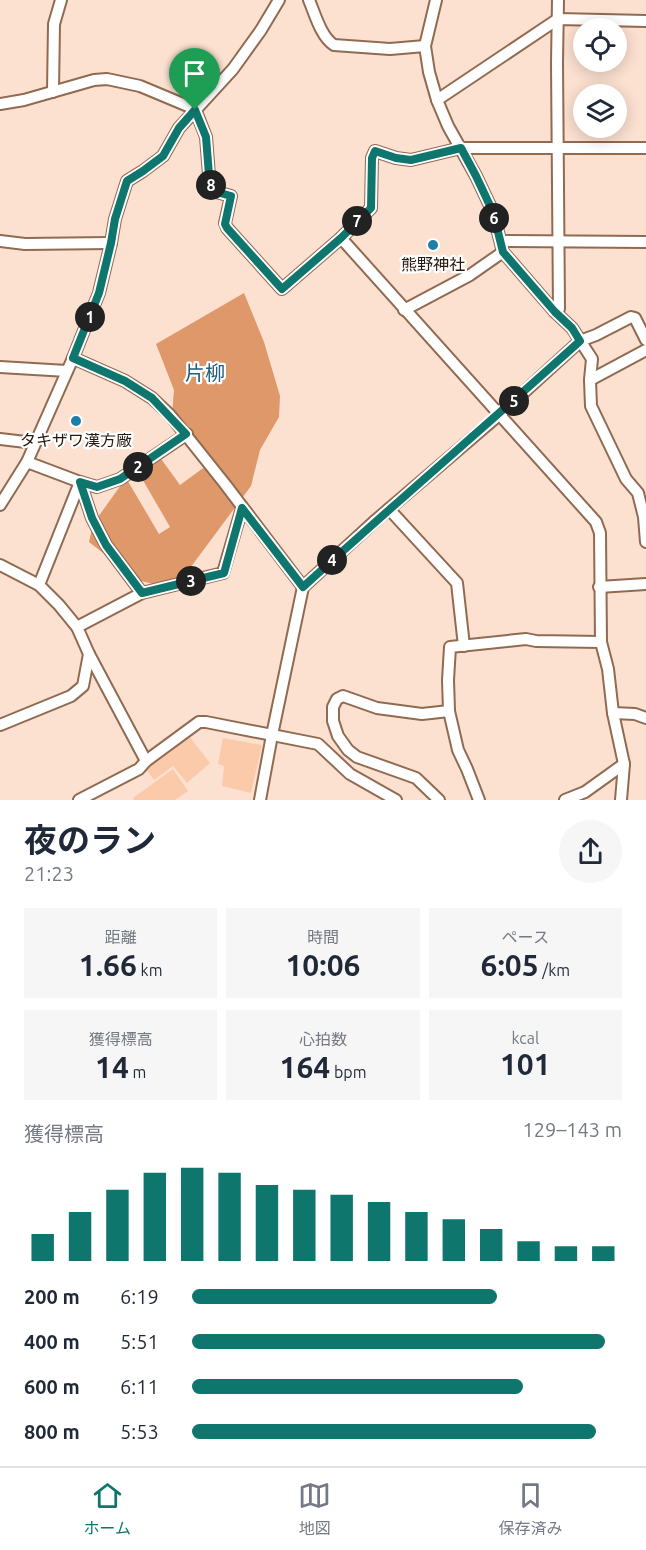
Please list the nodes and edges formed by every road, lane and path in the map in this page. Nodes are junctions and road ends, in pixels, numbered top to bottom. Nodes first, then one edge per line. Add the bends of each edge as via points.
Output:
1 (61, 0) edge
2 (279, 0) edge
3 (309, 0) edge
4 (436, 0) edge
5 (558, 0) edge
6 (558, 19) junction
7 (646, 21) edge
8 (425, 46) junction
9 (53, 92) junction
10 (437, 100) junction
11 (0, 104) edge
12 (195, 110) junction
13 (461, 148) junction
14 (558, 148) junction
15 (646, 148) edge
16 (341, 238) junction
17 (0, 241) edge
18 (558, 242) junction
19 (646, 242) edge
20 (111, 243) junction
21 (502, 246) junction
22 (404, 310) junction
23 (555, 312) junction
24 (646, 340) edge
25 (580, 341) junction
26 (646, 350) edge
27 (73, 358) junction
28 (0, 367) edge
29 (67, 371) junction
30 (590, 380) junction
31 (499, 415) junction
32 (186, 434) junction
33 (0, 439) edge
34 (34, 443) junction
35 (27, 462) junction
36 (80, 482) junction
37 (0, 505) edge
38 (242, 508) junction
39 (389, 509) junction
40 (646, 542) edge
41 (0, 565) edge
42 (646, 584) edge
43 (39, 585) junction
44 (599, 586) junction
45 (303, 587) junction
46 (142, 593) junction
47 (77, 627) junction
48 (601, 642) junction
49 (464, 646) junction
50 (89, 654) junction
51 (449, 711) junction
52 (613, 712) junction
53 (646, 717) edge
54 (0, 725) edge
55 (272, 735) junction
56 (146, 761) junction
57 (624, 764) junction
58 (79, 800) edge
59 (260, 800) edge
60 (396, 800) edge
61 (439, 800) edge
62 (479, 800) edge
63 (565, 800) edge
64 (621, 800) edge

1 - 9 street via 54,24
2 - 12 street via 233,69
3 - 8 street via 321,28 334,45 390,49
4 - 8 street
5 - 6 street
6 - 7 street
6 - 10 street
6 - 14 street
8 - 10 street
9 - 11 street
9 - 12 street via 94,80 116,80
10 - 13 street
12 - 16 street via 206,137 213,191 231,196 225,224 282,289
12 - 20 street via 163,156 127,181
13 - 14 street
13 - 16 street via 411,160 375,151 371,208
13 - 21 street via 493,212
14 - 15 street
14 - 18 street
16 - 22 street
17 - 20 street
18 - 19 street
18 - 21 street
18 - 23 street via 559,309
20 - 27 street via 99,293
21 - 22 street via 470,275
21 - 23 street
22 - 31 street
23 - 25 street
24 - 25 street via 631,317
25 - 30 street via 592,359
25 - 31 street
26 - 30 street
27 - 29 street
27 - 32 street via 152,398
28 - 29 street
29 - 34 street
30 - 40 street via 591,406 626,479 638,493
31 - 39 street
31 - 44 street via 596,522 600,533
32 - 36 street via 120,479 97,487
32 - 38 street
33 - 34 street
34 - 35 street
35 - 36 street
35 - 37 street
36 - 43 street
36 - 46 street via 106,545
38 - 45 street
38 - 46 street via 224,573
39 - 45 street
39 - 49 street via 457,583
41 - 43 street
42 - 44 street
43 - 47 street
44 - 48 street
45 - 55 street
46 - 47 street
47 - 50 street
48 - 49 street via 526,639
48 - 52 street
49 - 51 street via 450,647
50 - 54 street via 83,686 71,696
50 - 56 street
51 - 61 street via 422,714 377,708 343,696 333,707 338,736 348,750 357,757 416,778
51 - 62 street via 458,750
52 - 53 street
52 - 57 street
55 - 56 street via 199,722
55 - 59 street
55 - 60 street via 318,744 350,774
56 - 58 street
57 - 63 street via 585,792
57 - 64 street

